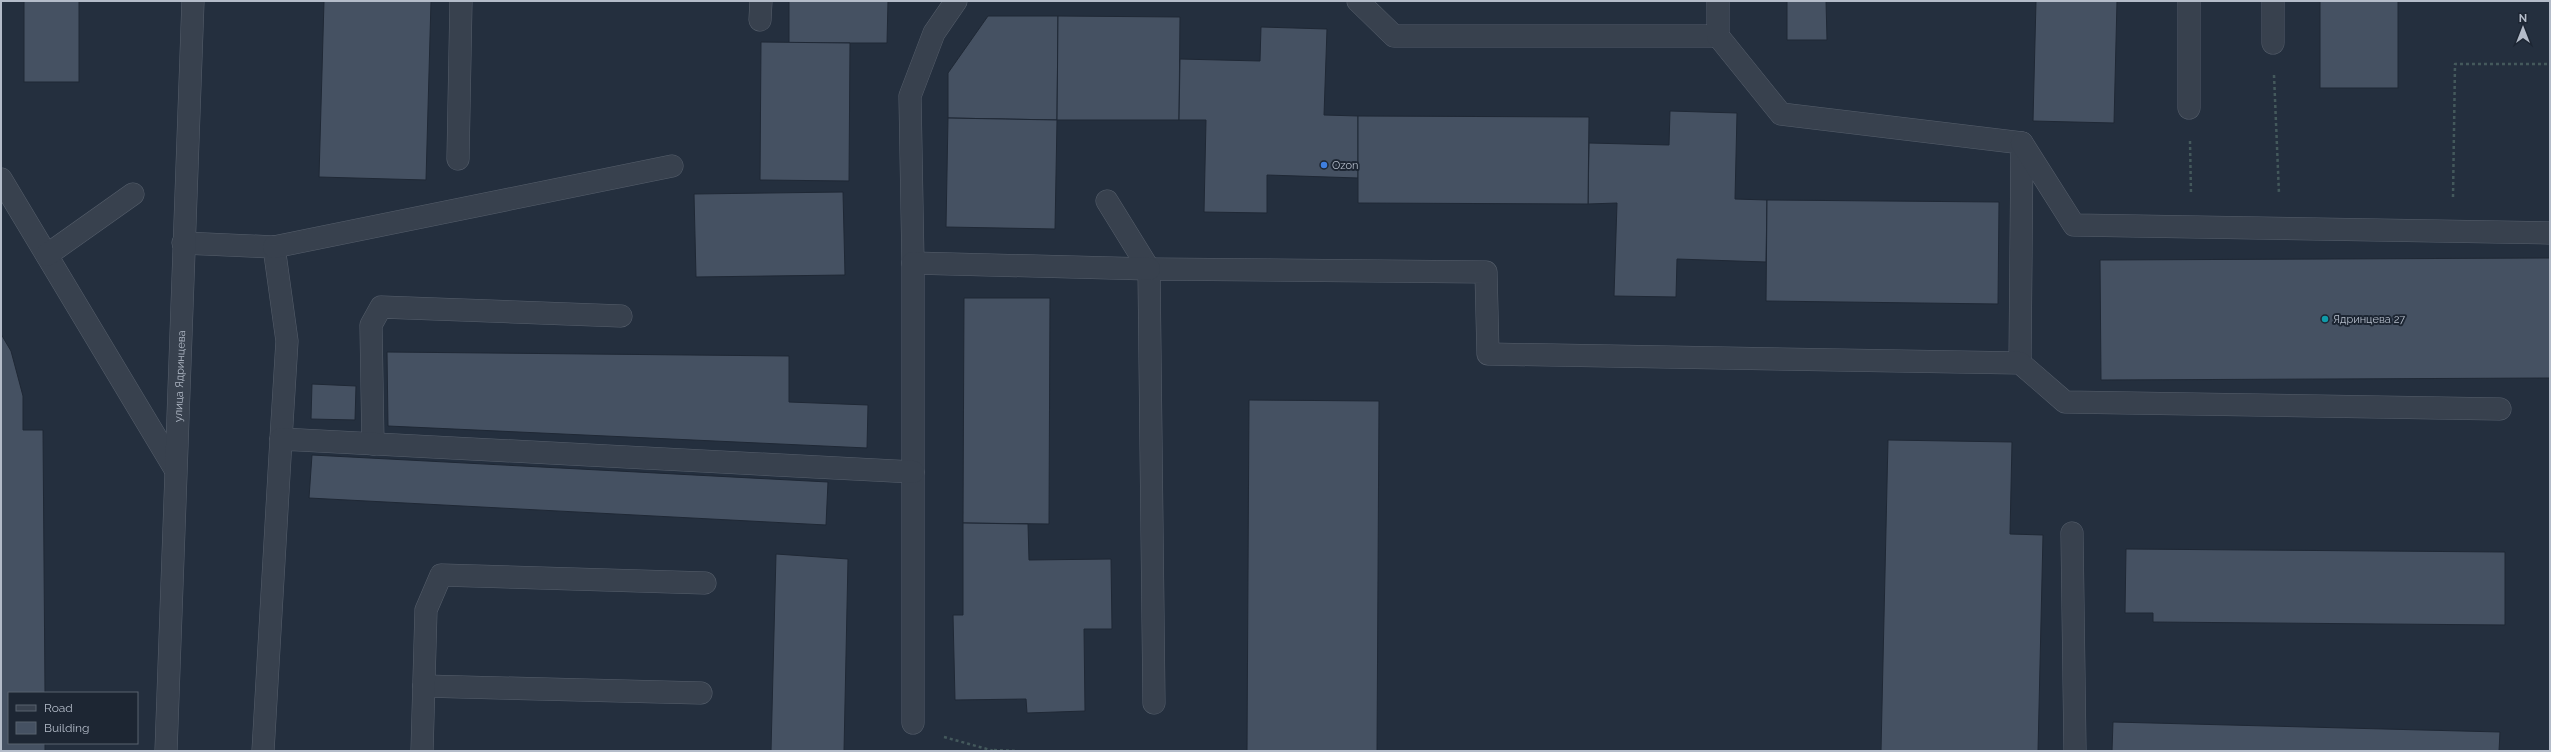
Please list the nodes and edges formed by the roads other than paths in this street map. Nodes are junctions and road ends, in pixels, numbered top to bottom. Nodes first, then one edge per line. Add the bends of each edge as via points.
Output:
1 (193, 1) edge
2 (461, 1) edge
3 (956, 1) edge
4 (1358, 1) edge
5 (1718, 1) edge
6 (2190, 1) edge
7 (2273, 1) edge
8 (1718, 36) junction
9 (2273, 42) road end
10 (2190, 108) road end
11 (2022, 143) junction
12 (458, 159) dead end
13 (672, 166) dead end
14 (1, 179) edge
15 (133, 194) dead end
16 (1107, 201) dead end
17 (2550, 233) edge
18 (183, 244) junction
19 (274, 247) junction
20 (47, 255) junction
21 (914, 263) junction
22 (1149, 269) junction
23 (622, 316) dead end
24 (2020, 362) junction
25 (2500, 409) dead end
26 (281, 439) junction
27 (373, 444) junction
28 (175, 469) junction
29 (914, 472) junction
30 (2072, 533) dead end
31 (705, 583) dead end
32 (424, 686) junction
33 (701, 693) dead end
34 (1154, 704) dead end
35 (913, 723) road end
36 (166, 751) edge
37 (263, 751) edge
38 (422, 751) edge
39 (2075, 751) edge

1 - 18 street, улица Ядринцева
2 - 12 street
3 - 21 street via 934,33 910,96
4 - 8 street via 1394,36
5 - 8 street
6 - 10 street
7 - 9 street
8 - 11 street via 1781,114
11 - 17 street via 2074,225
11 - 24 street
13 - 19 street
14 - 20 street
15 - 20 street
16 - 22 street
18 - 19 street
18 - 28 street, улица Ядринцева
19 - 26 street via 287,341
20 - 28 street
21 - 22 street
21 - 29 street
22 - 24 street via 1486,272 1488,354
22 - 34 street
23 - 27 street via 381,307 371,325
24 - 25 street via 2065,402
26 - 27 street
26 - 37 street
27 - 29 street
28 - 36 street, улица Ядринцева
29 - 35 street
30 - 39 street
31 - 32 street via 441,575 426,610
32 - 33 street
32 - 38 street

